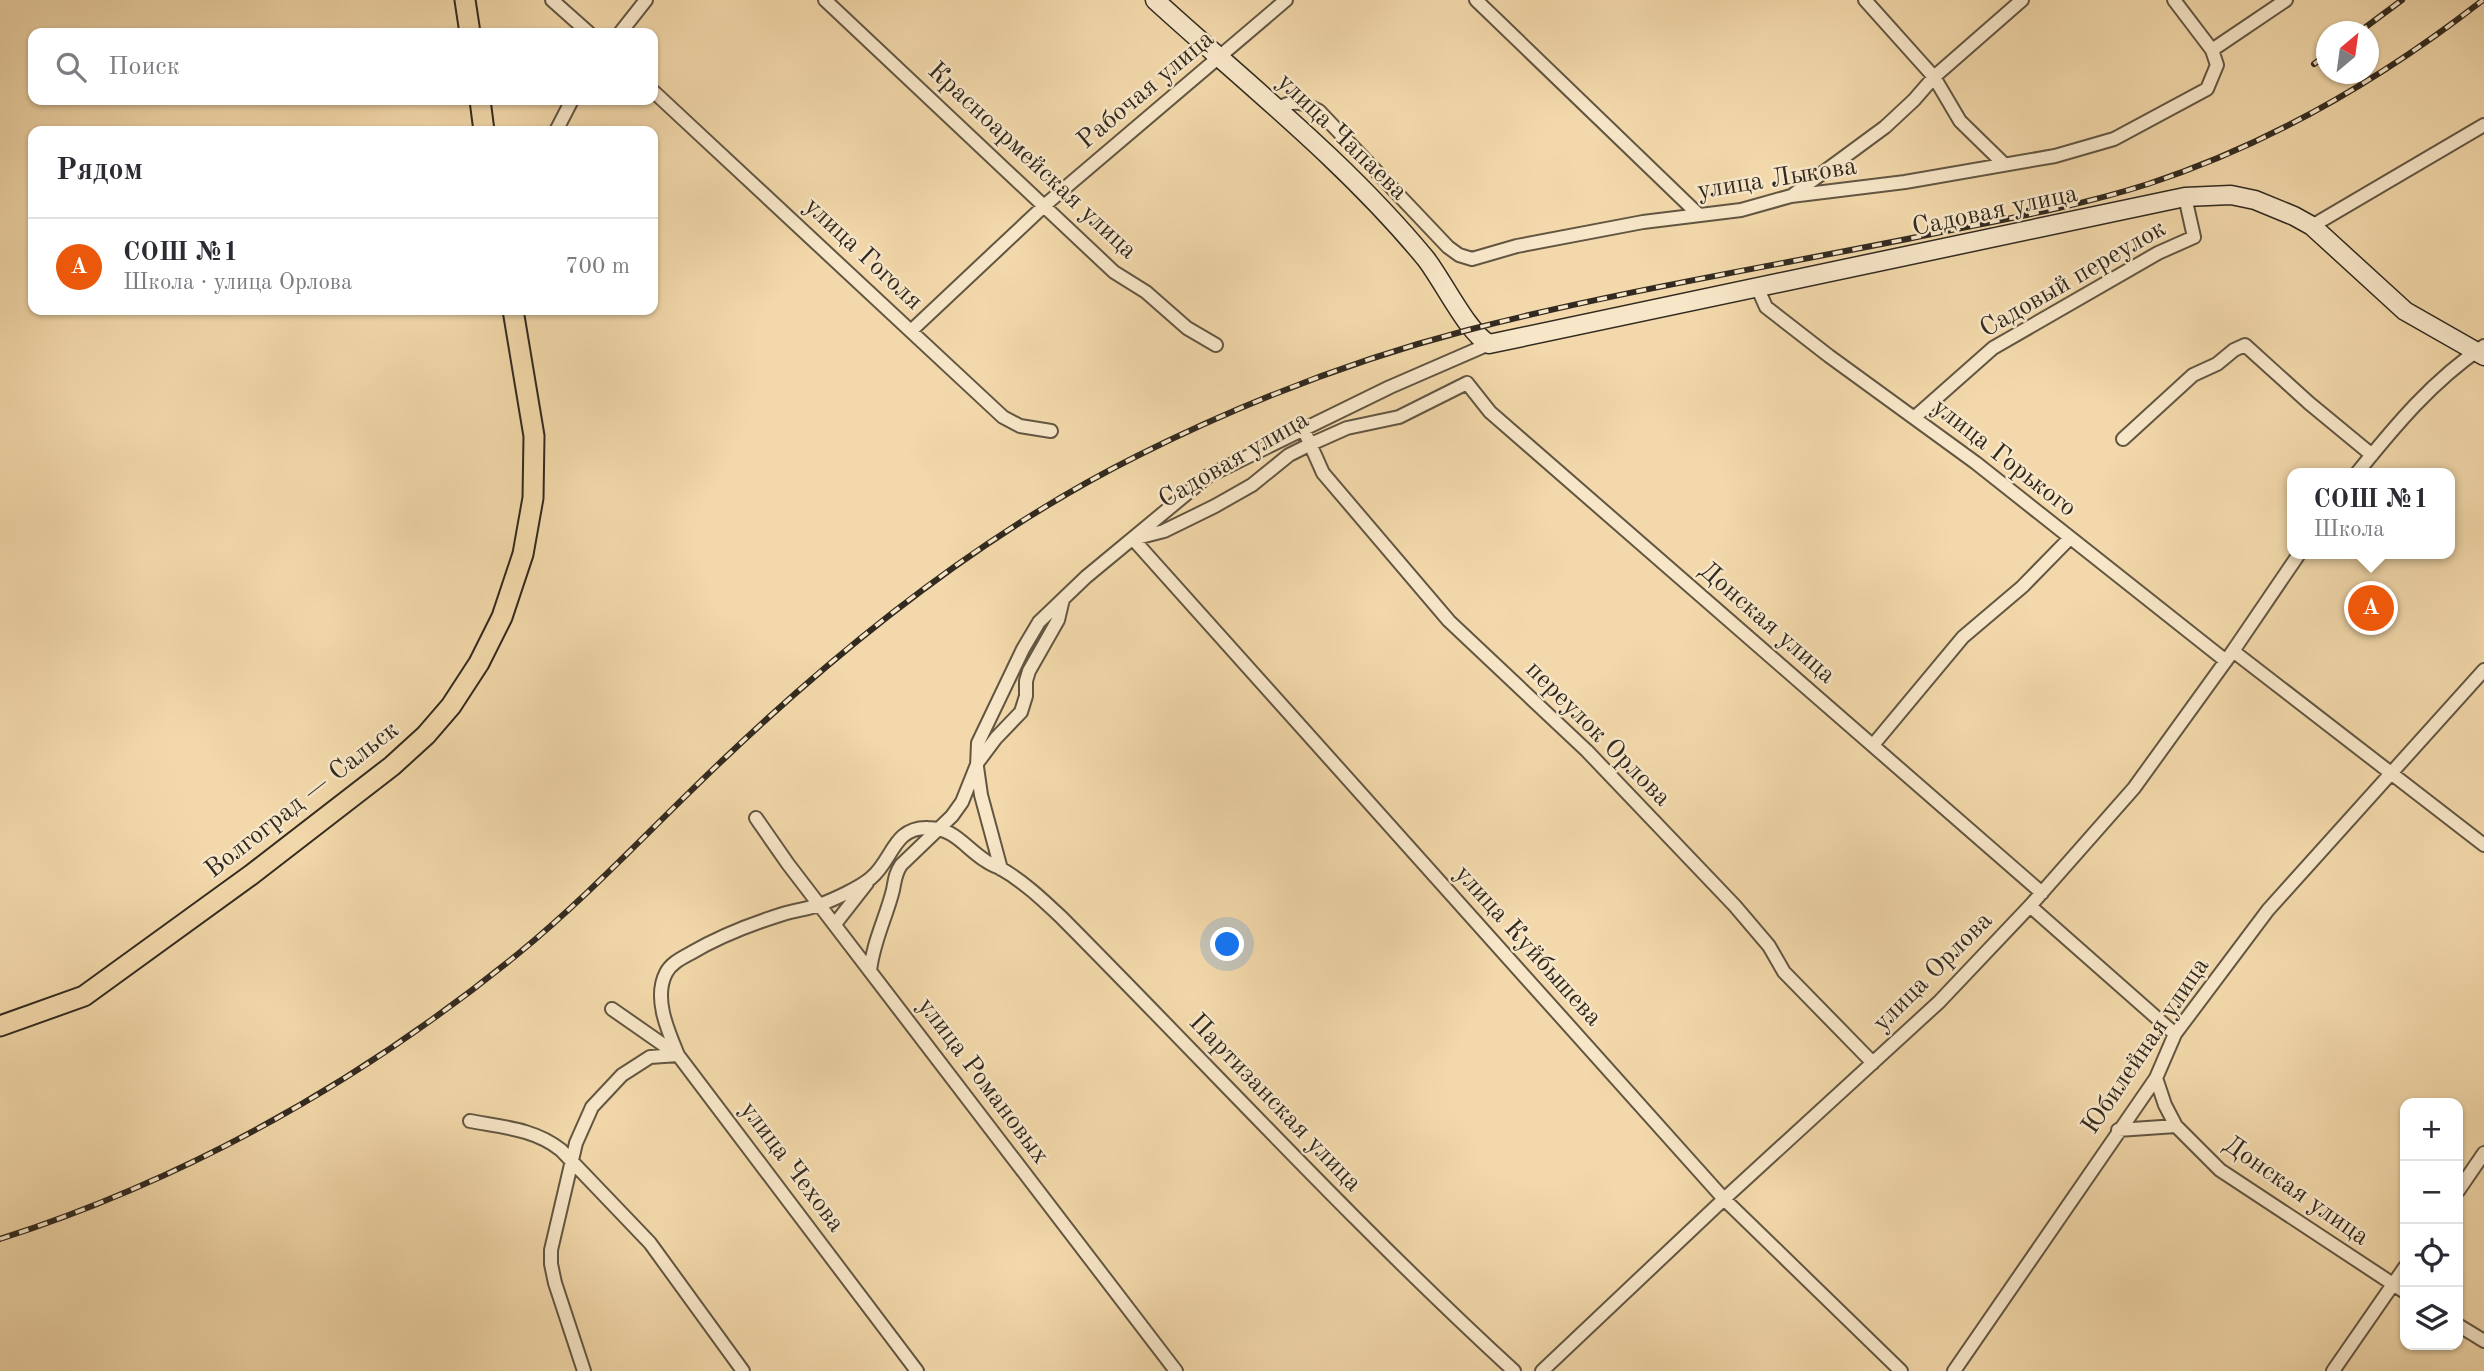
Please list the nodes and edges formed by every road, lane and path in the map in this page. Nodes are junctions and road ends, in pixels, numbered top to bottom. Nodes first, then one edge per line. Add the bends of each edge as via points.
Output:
1 (465, 0) edge
2 (552, 0) edge
3 (646, 0) edge
4 (825, 0) edge
5 (1155, 0) edge
6 (1286, 0) edge
7 (1476, 0) edge
8 (1865, 0) edge
9 (2022, 0) edge
10 (2174, 0) edge
11 (2286, 0) edge
12 (469, 28) edge
13 (583, 28) edge
14 (624, 28) edge
15 (2212, 50) junction
16 (1219, 58) junction
17 (1934, 77) junction
18 (658, 96) edge
19 (481, 105) edge
20 (569, 105) edge
21 (1277, 109) junction
22 (2484, 125) edge
23 (483, 126) edge
24 (559, 126) edge
25 (2004, 164) junction
26 (1791, 196) junction
27 (2185, 197) junction
28 (1045, 205) junction
29 (1699, 215) junction
30 (2312, 226) junction
31 (1758, 289) junction
32 (514, 315) edge
33 (912, 330) junction
34 (1489, 344) junction
35 (1216, 345) dead end
36 (2482, 351) edge
37 (1467, 383) joint
38 (1914, 417) junction
39 (1303, 428) junction
40 (1051, 431) dead end
41 (2123, 439) dead end
42 (1311, 444) junction
43 (2372, 455) junction
44 (2361, 468) edge
45 (2070, 538) junction
46 (1133, 539) junction
47 (2296, 559) edge
48 (1065, 596) junction
49 (2230, 656) junction
50 (2484, 670) edge
51 (1873, 745) junction
52 (978, 762) junction
53 (2392, 774) junction
54 (756, 818) dead end
55 (939, 829) junction
56 (2484, 845) edge
57 (1001, 869) junction
58 (871, 878) junction
59 (2042, 893) junction
60 (819, 905) junction
61 (2030, 906) junction
62 (835, 924) junction
63 (870, 971) junction
64 (612, 1009) dead end
65 (0, 1026) edge
66 (2175, 1034) junction
67 (678, 1055) junction
68 (1873, 1063) junction
69 (2156, 1078) junction
70 (470, 1121) dead end
71 (2176, 1126) junction
72 (2118, 1130) junction
73 (2484, 1153) edge
74 (571, 1160) junction
75 (2463, 1184) edge
76 (1724, 1199) junction
77 (2400, 1274) edge
78 (2393, 1284) junction
79 (2400, 1289) edge
80 (2463, 1328) edge
81 (2484, 1341) edge
82 (584, 1371) edge
83 (743, 1371) edge
84 (917, 1371) edge
85 (1176, 1371) edge
86 (1514, 1371) edge
87 (1542, 1371) edge
88 (1901, 1371) edge
89 (1954, 1371) edge
90 (2333, 1371) edge

1 - 12 main road
2 - 13 street
3 - 14 street
4 - 28 street, Красноармейская улица
5 - 16 street, улица Чапаева
6 - 16 street, Рабочая улица
7 - 29 street
8 - 17 street
9 - 17 street
10 - 15 street
11 - 15 street
15 - 25 street, улица Лыкова via 2217,65 2207,89 2114,139 2055,156
16 - 21 street, улица Чапаева
16 - 28 street, Рабочая улица
17 - 25 street via 1960,121
17 - 26 street via 1885,127
18 - 33 street, улица Гоголя
19 - 23 main road
20 - 24 street
21 - 29 street, улица Лыкова via 1292,102 1319,111 1448,247 1472,259 1517,246
21 - 34 street, улица Чапаева via 1362,187 1445,286 1472,329
22 - 30 street
25 - 26 street, улица Лыкова
26 - 29 street, улица Лыкова via 1741,210
27 - 30 street, Садовая улица via 2231,195 2255,200
27 - 31 street, Садовая улица
27 - 38 street, Садовый переулок via 2194,237 1993,348
28 - 33 street, Рабочая улица
28 - 35 street, Красноармейская улица via 1114,272
30 - 36 street, Садовая улица via 2405,311
31 - 34 street, Садовая улица
31 - 38 street, улица Горького via 1766,307
32 - 65 main road, Волгоград — Сальск via 534,436 533,498 523,554 502,617 451,706 392,766 84,996
33 - 40 street, улица Гоголя via 1003,417 1020,426
34 - 39 street, Садовая улица
36 - 43 street via 2446,373
37 - 42 street, Садовая улица via 1399,417 1347,428
37 - 51 street, Донская улица via 1490,412
38 - 45 street, улица Горького
39 - 42 street, переулок Орлова
39 - 46 street, Садовая улица via 1208,476
41 - 43 street via 2193,375 2245,345
42 - 46 street, Садовая улица via 1215,506 1164,531
42 - 68 street, переулок Орлова via 1323,473 1449,621 1587,751 1735,906 1784,972
43 - 44 street
45 - 49 street, улица Горького
45 - 51 street via 1963,637
46 - 48 street
46 - 76 street, улица Куйбышева
47 - 49 street, улица Орлова
48 - 52 street via 1039,622 1023,649 978,743
48 - 52 street via 1058,620 1029,671 1021,712
49 - 53 street, улица Горького
49 - 59 street, улица Орлова via 2134,788
50 - 53 street, Юбилейная улица
51 - 59 street, Донская улица
52 - 55 street via 962,802
52 - 57 street via 981,795
53 - 56 street, улица Горького
53 - 66 street, Юбилейная улица via 2268,910
54 - 60 street, улица Романовых
55 - 57 street, Партизанская улица via 955,834
55 - 58 street via 911,830
55 - 63 street via 895,874
57 - 86 street, Партизанская улица via 1062,918 1342,1206
58 - 60 street
58 - 62 street
59 - 61 street, улица Орлова
60 - 62 street, улица Романовых
60 - 67 street via 715,939 672,965 662,985 662,1001
61 - 66 street
61 - 68 street, улица Орлова via 1939,1002
62 - 63 street, улица Романовых
63 - 85 street, улица Романовых
64 - 67 street, улица Чехова
66 - 69 street, Юбилейная улица
67 - 74 street via 650,1057 622,1075 592,1107
67 - 84 street, улица Чехова
68 - 76 street, улица Орлова
69 - 71 street, Донская улица
69 - 72 street, Юбилейная улица
70 - 74 street via 532,1133 547,1139
71 - 72 street
71 - 78 street, Донская улица via 2220,1170
72 - 89 street, Юбилейная улица
73 - 75 street
74 - 82 street via 551,1264
74 - 83 street via 650,1243
76 - 87 street, улица Орлова
76 - 88 street, улица Куйбышева
77 - 78 street
78 - 79 street, Донская улица
78 - 90 street
80 - 81 street

